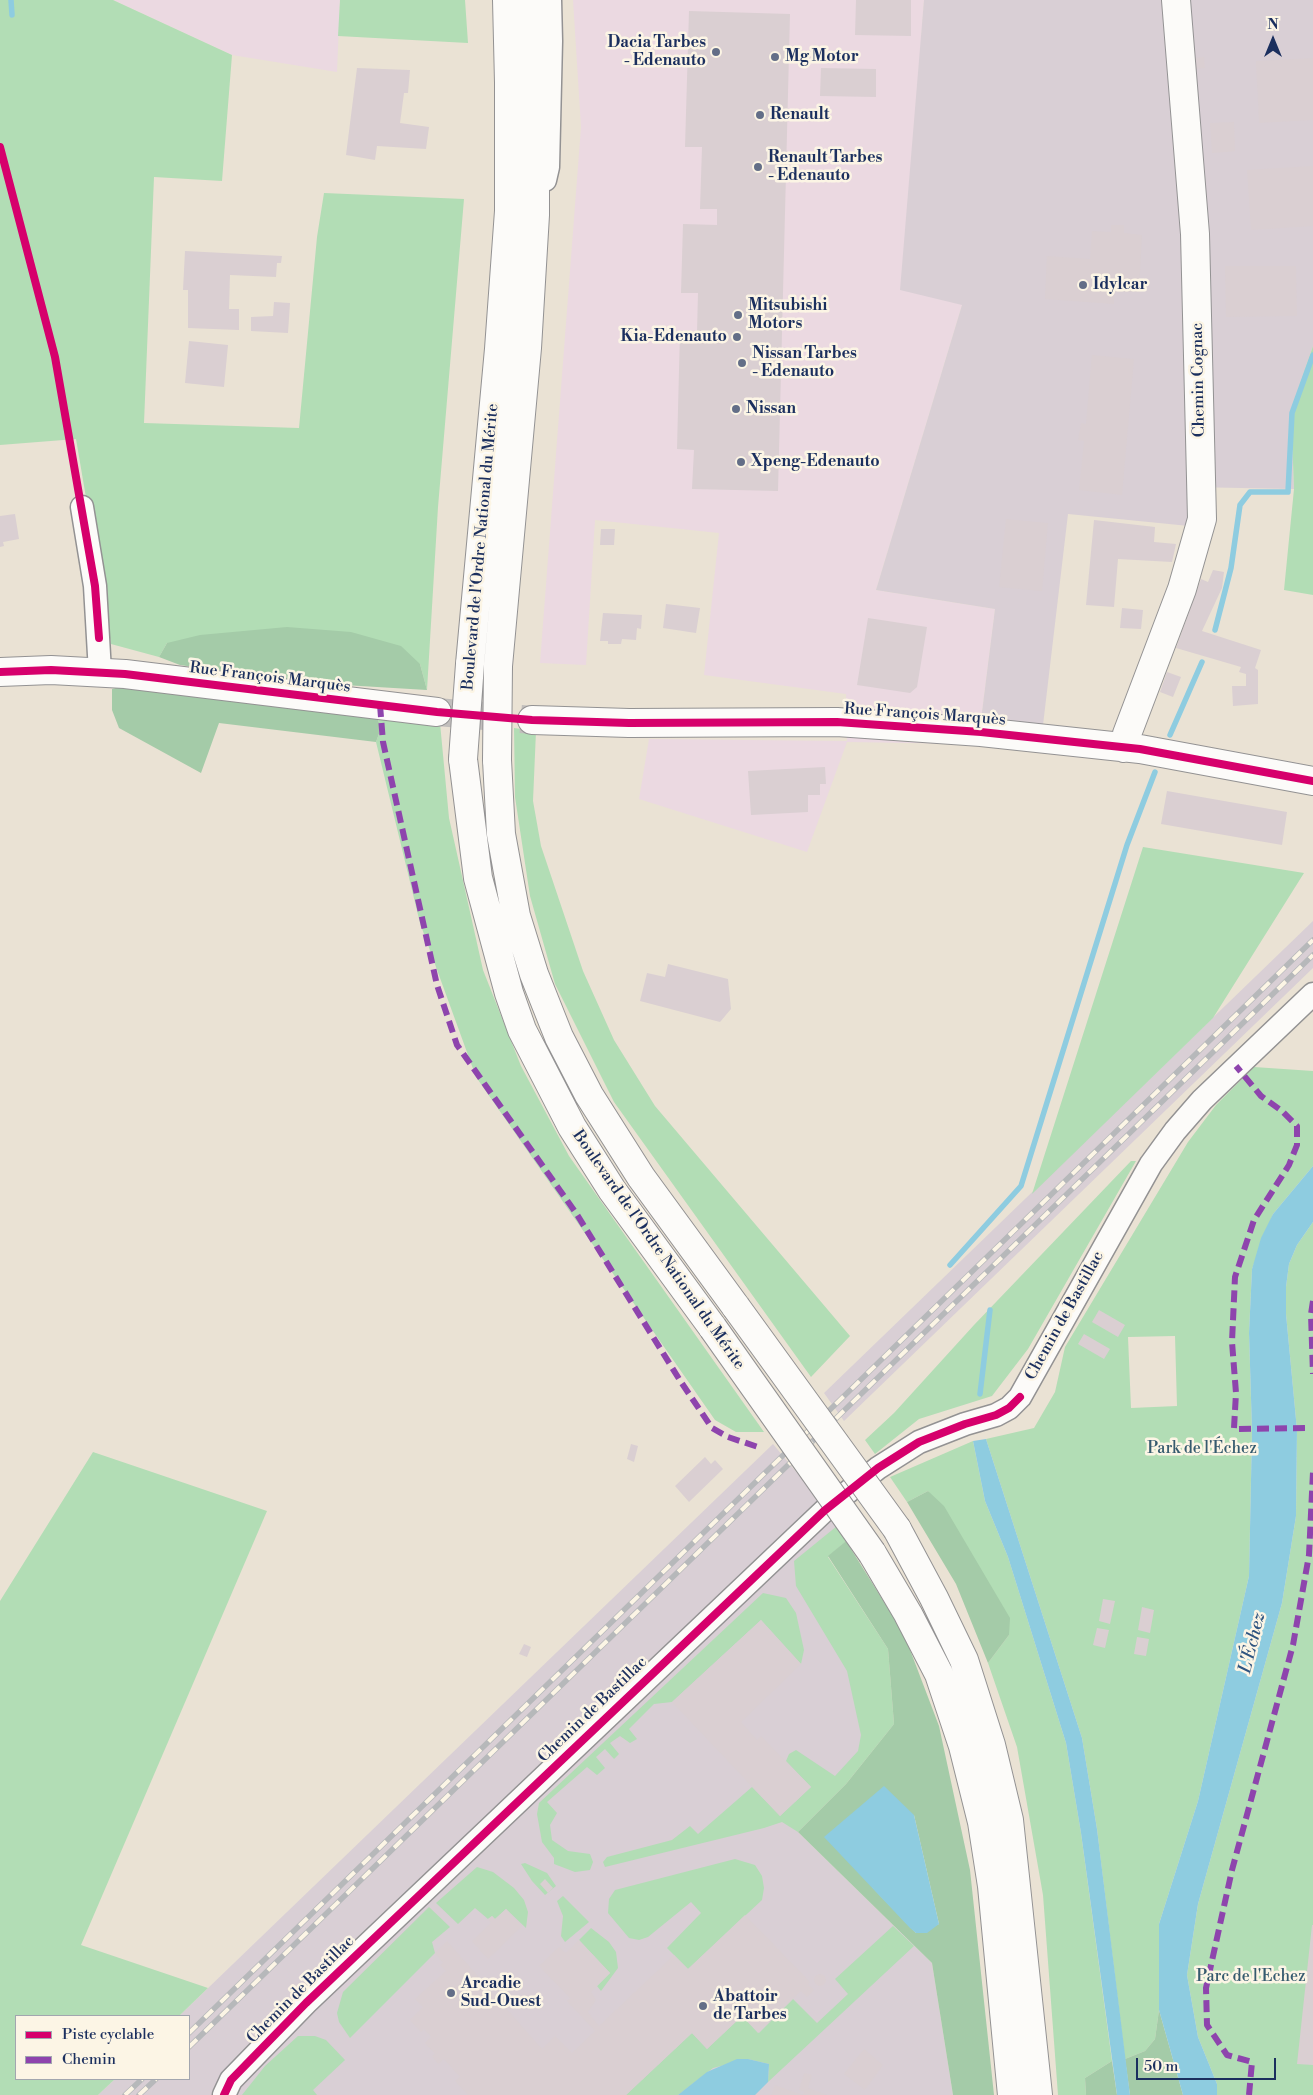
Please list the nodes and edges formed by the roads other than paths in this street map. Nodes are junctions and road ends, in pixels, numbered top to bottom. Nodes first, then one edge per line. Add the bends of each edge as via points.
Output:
1 (507, 0) edge
2 (532, 0) edge
3 (550, 0) edge
4 (1176, 0) edge
5 (535, 215) junction
6 (82, 507) dead end
7 (0, 672) edge
8 (100, 672) junction
9 (437, 712) tunnel mouth
10 (532, 720) tunnel mouth
11 (1124, 748) junction
12 (1313, 781) edge
13 (1313, 994) edge
14 (224, 2095) edge
15 (1012, 2095) edge
16 (1038, 2095) edge

1 - 15 main road, Boulevard de l'Ordre National du Mérite, bridge via 508,211 463,759 478,878 506,984 522,1030 572,1127 612,1190 872,1553 939,1674 964,1746 982,1822 992,1886
2 - 5 main road, Boulevard de l'Ordre National du Mérite via 535,32
3 - 5 street via 548,167
4 - 11 main road, Chemin Cognac via 1195,234 1202,519 1182,589
5 - 16 main road, Boulevard de l'Ordre National du Mérite, bridge via 527,348 498,666 497,760 501,834 516,916 559,1037 589,1095 641,1176 897,1529 964,1660 991,1744 1009,1820
6 - 8 street via 94,586
7 - 8 main road, Rue François Marquès
8 - 9 main road, Rue François Marquès
10 - 11 main road, Rue François Marquès via 837,722 981,732
11 - 12 main road, Rue François Marquès
13 - 14 street, Chemin de Bastillac via 1202,1100 1150,1164 1020,1397 996,1415 919,1442 878,1468 824,1511 313,1996 231,2080

